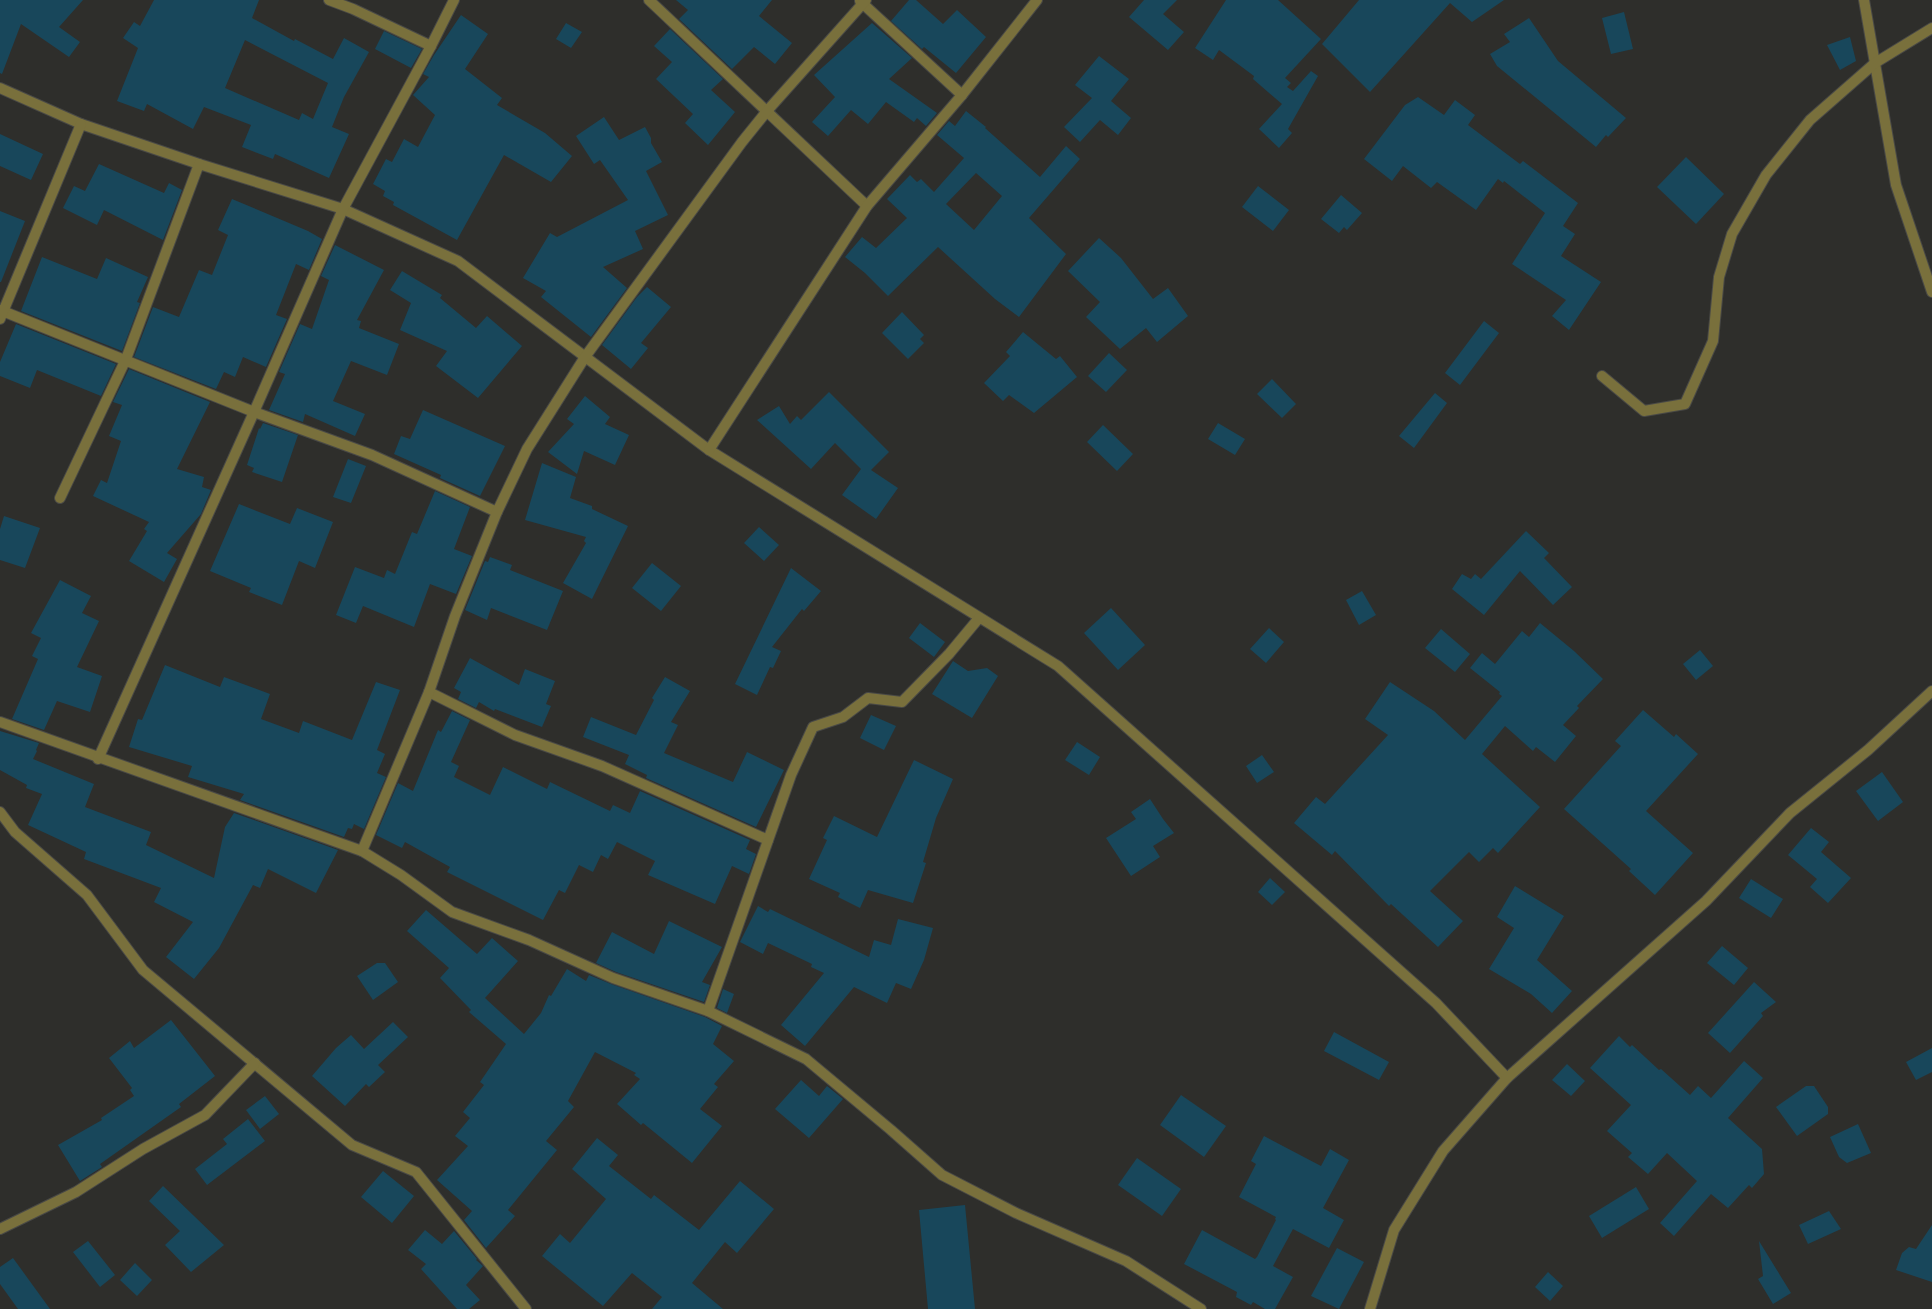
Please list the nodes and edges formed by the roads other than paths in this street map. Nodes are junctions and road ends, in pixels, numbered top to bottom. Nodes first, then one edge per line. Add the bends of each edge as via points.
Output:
1 (329, 0) edge
2 (454, 0) edge
3 (649, 0) edge
4 (1037, 0) edge
5 (1864, 0) edge
6 (863, 1) edge
7 (1932, 28) edge
8 (431, 46) junction
9 (1875, 63) junction
10 (0, 88) edge
11 (962, 95) junction
12 (767, 111) junction
13 (81, 124) junction
14 (199, 164) junction
15 (867, 206) junction
16 (343, 209) junction
17 (1932, 292) edge
18 (1, 314) edge
19 (585, 357) junction
20 (126, 359) junction
21 (1602, 376) dead end
22 (254, 412) junction
23 (709, 450) junction
24 (60, 498) dead end
25 (497, 512) junction
26 (979, 618) junction
27 (1932, 691) edge
28 (430, 692) junction
29 (0, 722) edge
30 (98, 759) junction
31 (0, 812) edge
32 (768, 840) junction
33 (362, 851) junction
34 (708, 1011) junction
35 (255, 1063) junction
36 (1507, 1078) junction
37 (0, 1229) edge
38 (526, 1309) edge
39 (1201, 1309) edge
40 (1370, 1309) edge

1 - 8 street
2 - 8 street
3 - 12 street
4 - 11 street
5 - 9 street
6 - 11 street
6 - 12 street
7 - 9 street
8 - 16 street
9 - 17 street via 1896,185
9 - 21 street via 1810,120 1766,175 1732,234 1719,277 1713,342 1685,404 1644,411
10 - 13 street
11 - 15 street
12 - 15 street
12 - 19 street
13 - 14 street
13 - 18 street
14 - 16 street
14 - 20 street
15 - 23 street
16 - 19 street via 458,261
16 - 22 street
18 - 20 street
19 - 23 street
19 - 25 street via 527,449
20 - 22 street
20 - 24 street
22 - 25 street via 372,455
22 - 30 street
23 - 26 street
25 - 28 street via 455,616
26 - 32 street via 902,702 868,698 843,717 813,727 791,775
26 - 36 street via 1058,666 1436,1003
27 - 36 street via 1868,750 1790,813 1706,901
28 - 32 street via 515,735 602,766
28 - 33 street
29 - 30 street
30 - 33 street
31 - 35 street via 15,832 87,895 143,970
32 - 34 street
33 - 34 street via 452,912 529,940 613,978
34 - 39 street via 806,1059 942,1175 1016,1213 1126,1260
35 - 37 street via 205,1116 144,1149 76,1192
35 - 38 street via 352,1145 416,1172
36 - 40 street via 1443,1151 1394,1230

